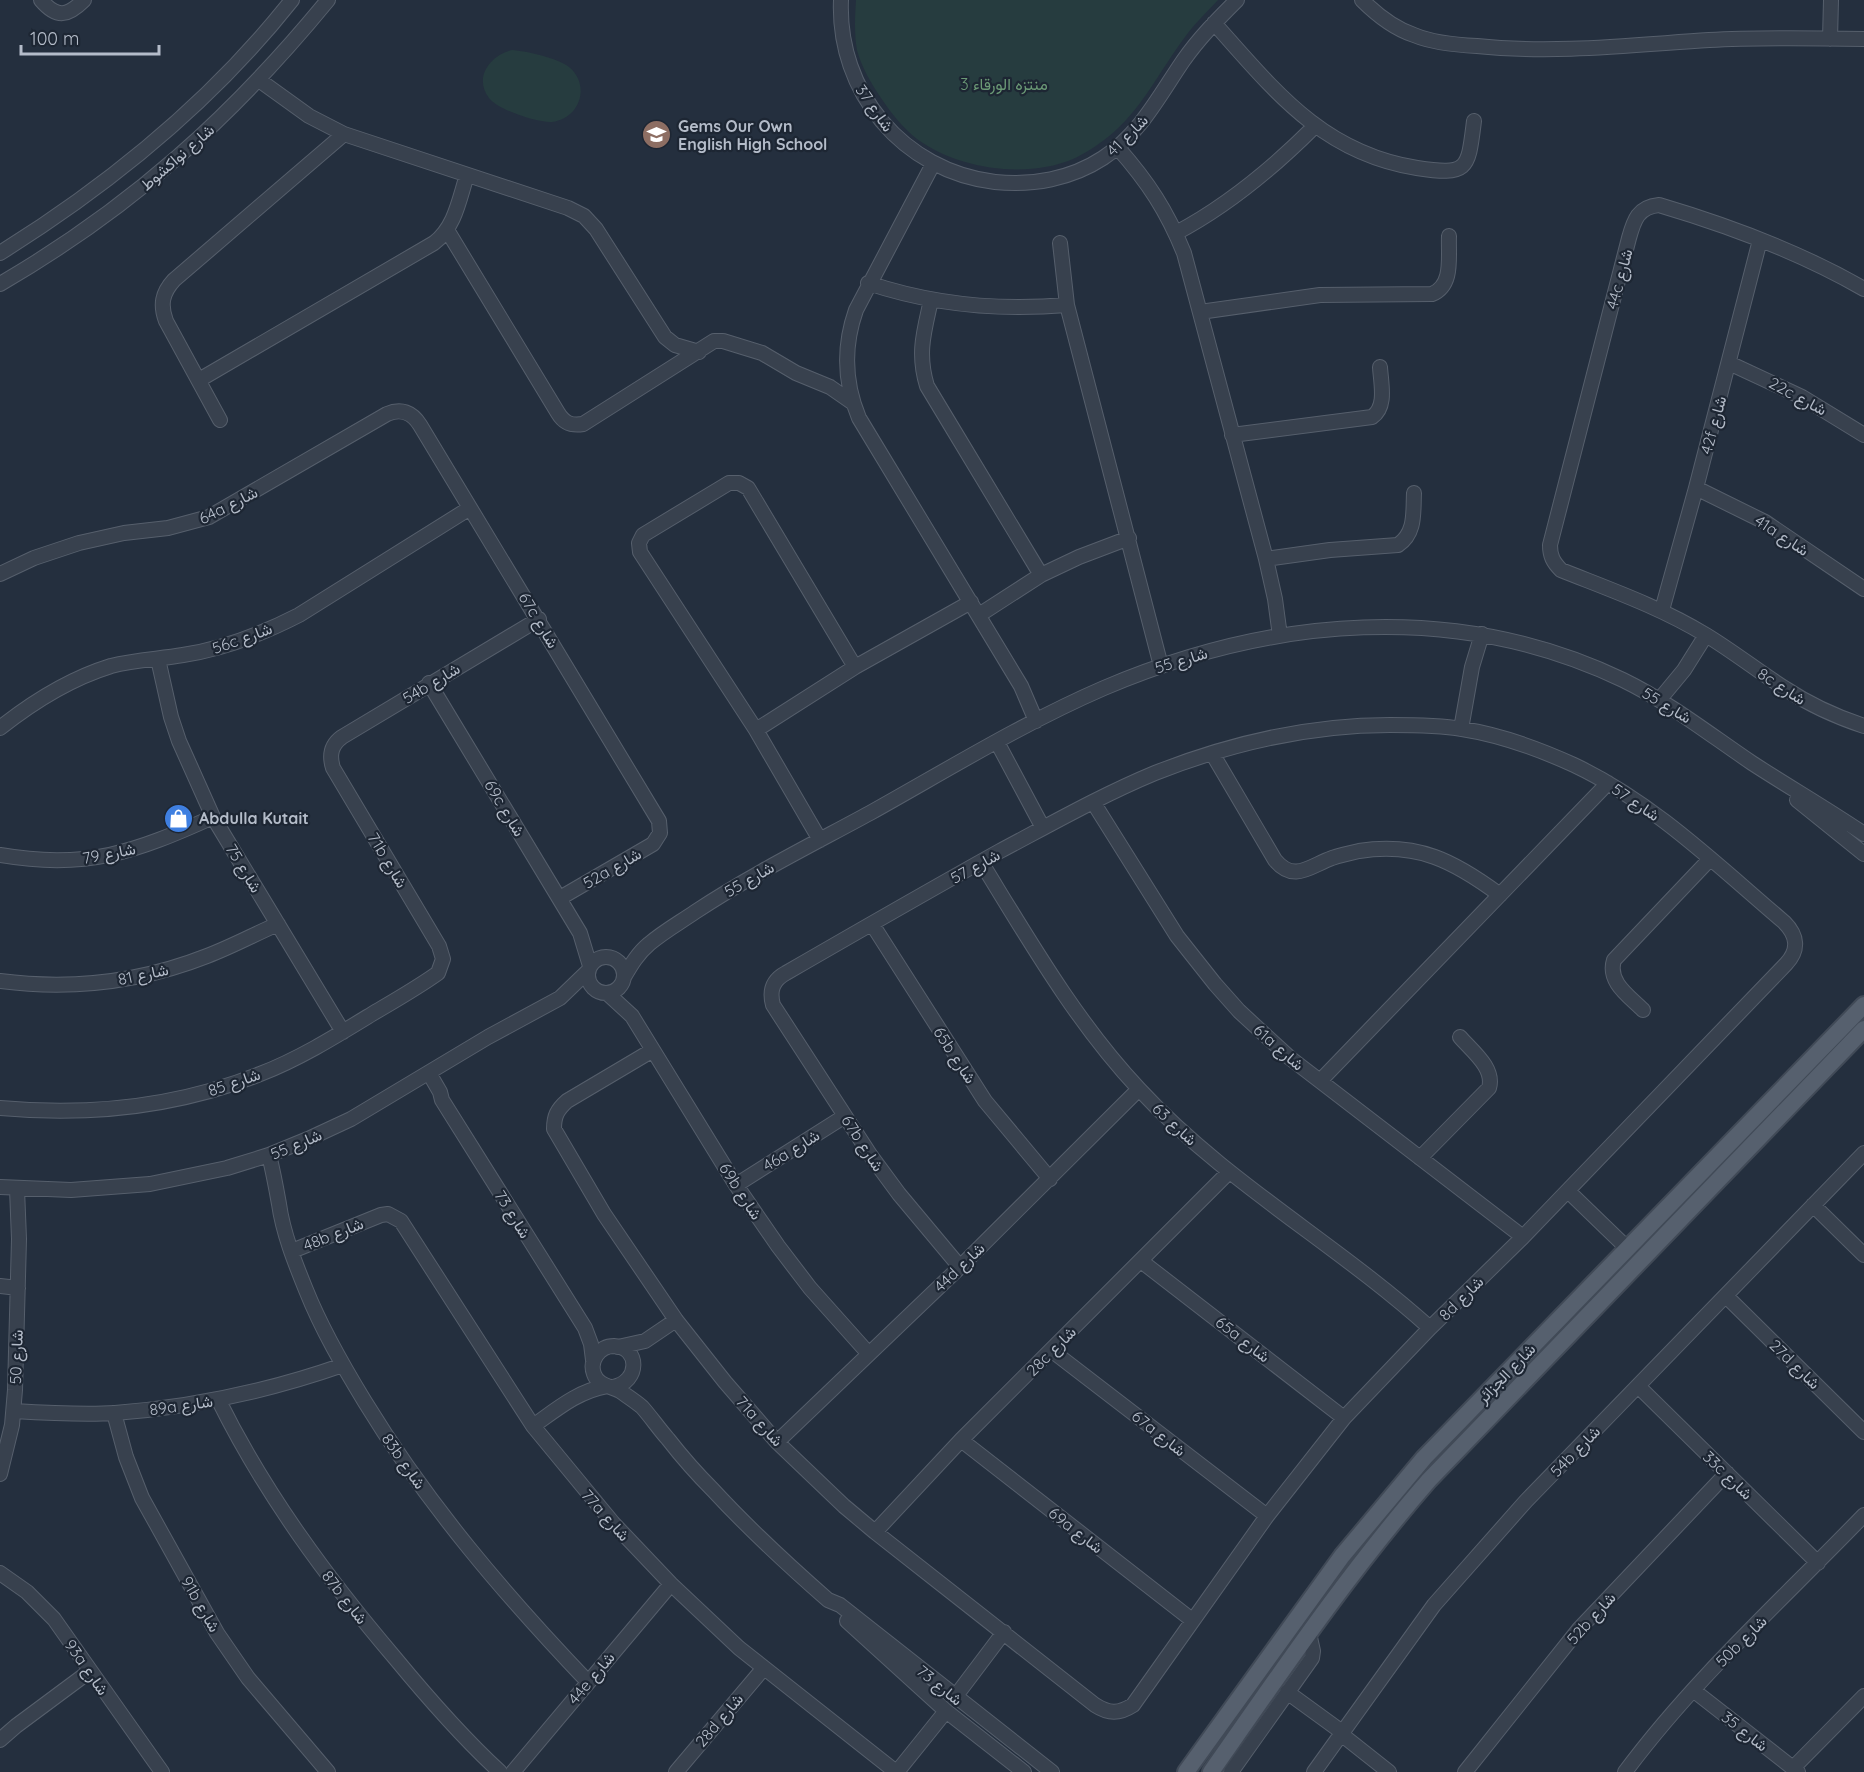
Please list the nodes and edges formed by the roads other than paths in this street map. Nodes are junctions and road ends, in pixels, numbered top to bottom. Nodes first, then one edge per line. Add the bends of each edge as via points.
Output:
1 (41, 0) edge
2 (84, 0) edge
3 (292, 0) edge
4 (328, 0) edge
5 (841, 0) edge
6 (1238, 0) edge
7 (1362, 0) edge
8 (1831, 0) edge
9 (1214, 23) junction
10 (1830, 39) junction
11 (1864, 39) edge
12 (259, 80) junction
13 (1474, 121) dead end
14 (1316, 126) junction
15 (344, 134) junction
16 (1118, 148) junction
17 (933, 164) junction
18 (467, 175) junction
19 (447, 230) junction
20 (1176, 232) junction
21 (1449, 236) dead end
22 (1760, 240) junction
23 (1060, 243) dead end
24 (0, 254) edge
25 (868, 283) junction
26 (0, 284) edge
27 (1864, 289) edge
28 (932, 300) junction
29 (1067, 304) junction
30 (1200, 312) junction
31 (699, 352) junction
32 (1729, 363) junction
33 (1380, 367) dead end
34 (199, 380) junction
35 (853, 403) junction
36 (407, 412) joint
37 (220, 420) dead end
38 (1232, 435) junction
39 (1864, 435) edge
40 (1696, 488) junction
41 (1414, 493) dead end
42 (470, 508) junction
43 (1130, 538) junction
44 (1266, 558) junction
45 (1570, 573) joint
46 (0, 574) edge
47 (1041, 575) junction
48 (1864, 588) edge
49 (971, 602) junction
50 (1662, 610) junction
51 (979, 615) junction
52 (539, 619) junction
53 (1478, 633) junction
54 (1284, 635) junction
55 (1706, 635) junction
56 (158, 659) junction
57 (1161, 666) junction
58 (855, 667) junction
59 (429, 683) junction
60 (1664, 702) junction
61 (1040, 719) junction
62 (1864, 726) edge
63 (0, 728) edge
64 (1461, 729) junction
65 (756, 730) junction
66 (997, 742) junction
67 (331, 753) joint
68 (1212, 753) junction
69 (1752, 762) junction
70 (1608, 783) junction
71 (1093, 802) junction
72 (213, 817) junction
73 (1043, 828) junction
74 (660, 833) joint
75 (1864, 834) edge
76 (820, 840) junction
77 (1864, 854) edge
78 (0, 855) edge
79 (1710, 859) junction
80 (981, 862) junction
81 (1500, 895) junction
82 (560, 898) junction
83 (1784, 922) joint
84 (278, 924) junction
85 (872, 924) junction
86 (580, 933) junction
87 (648, 945) junction
88 (607, 956) junction
89 (441, 967) joint
90 (588, 969) junction
91 (623, 980) junction
92 (0, 981) edge
93 (603, 993) junction
94 (560, 998) junction
95 (1864, 1005) edge
96 (1643, 1010) dead end
97 (777, 1011) joint
98 (632, 1016) junction
99 (1864, 1029) edge
100 (344, 1032) junction
101 (1460, 1037) dead end
102 (654, 1050) junction
103 (426, 1075) junction
104 (1320, 1081) junction
105 (1139, 1089) junction
106 (0, 1108) edge
107 (845, 1116) junction
108 (1864, 1153) edge
109 (265, 1156) junction
110 (1420, 1158) junction
111 (1229, 1172) junction
112 (1050, 1179) junction
113 (736, 1185) junction
114 (0, 1187) edge
115 (21, 1189) junction
116 (1568, 1191) junction
117 (1813, 1205) junction
118 (374, 1217) joint
119 (1523, 1237) junction
120 (1627, 1248) junction
121 (292, 1251) junction
122 (1864, 1255) edge
123 (1141, 1261) junction
124 (960, 1267) junction
125 (0, 1286) edge
126 (18, 1288) junction
127 (1726, 1296) junction
128 (676, 1320) junction
129 (585, 1328) junction
130 (1430, 1328) junction
131 (653, 1337) junction
132 (613, 1347) junction
133 (1051, 1350) junction
134 (868, 1353) junction
135 (593, 1364) junction
136 (343, 1365) junction
137 (633, 1371) junction
138 (1638, 1386) junction
139 (610, 1387) junction
140 (571, 1398) junction
141 (218, 1399) junction
142 (643, 1408) junction
143 (14, 1411) junction
144 (114, 1413) junction
145 (1344, 1418) junction
146 (533, 1426) junction
147 (1864, 1432) edge
148 (961, 1440) junction
149 (777, 1442) junction
150 (1727, 1473) junction
151 (0, 1474) edge
152 (1864, 1515) edge
153 (1267, 1516) junction
154 (875, 1532) junction
155 (1818, 1563) junction
156 (0, 1573) edge
157 (670, 1584) junction
158 (828, 1600) junction
159 (1192, 1620) junction
160 (1004, 1632) junction
161 (1309, 1633) junction
162 (763, 1668) junction
163 (90, 1671) junction
164 (588, 1682) junction
165 (1693, 1690) junction
166 (1287, 1692) junction
167 (1864, 1696) edge
168 (955, 1697) junction
169 (1139, 1697) joint
170 (946, 1711) junction
171 (1341, 1733) junction
172 (0, 1740) edge
173 (681, 1770) edge
174 (1795, 1770) edge
175 (162, 1772) edge
176 (328, 1772) edge
177 (500, 1772) edge
178 (513, 1772) edge
179 (897, 1772) edge
180 (1024, 1772) edge
181 (1052, 1772) edge
182 (1186, 1772) edge
183 (1211, 1772) edge
184 (1231, 1772) edge
185 (1314, 1772) edge
186 (1389, 1772) edge
187 (1465, 1772) edge
188 (1625, 1772) edge

1 - 2 street via 50,10 61,14 73,11
3 - 24 street, شارع نواكشوط via 238,63 176,122 74,205
4 - 12 street, شارع نواكشوط
5 - 17 street, شارع 37 via 846,53 866,100 892,134
6 - 9 street, شارع 41
7 - 10 street via 1377,15 1416,36 1500,49
8 - 10 street
9 - 14 street via 1286,102
9 - 16 street, شارع 41 via 1147,116
10 - 11 street
12 - 15 street via 309,116
12 - 26 street, شارع نواكشوط via 196,142 127,199
13 - 14 street via 1469,158 1453,171 1381,160
14 - 20 street via 1251,184
15 - 18 street
15 - 34 street via 168,287 162,312
16 - 17 street, شارع 41 via 1084,169 1025,183 968,177
16 - 20 street via 1153,191
17 - 25 street
18 - 19 street
18 - 31 street via 584,216 665,337 675,345
19 - 31 street via 568,424 583,424
19 - 34 street via 434,243
20 - 30 street
21 - 30 street via 1447,279 1432,294 1320,295
22 - 27 street, 44c شارع
22 - 32 street, 42f شارع
22 - 45 street, 44c شارع via 1659,205 1642,210 1636,217 1550,545 1554,563
23 - 29 street
25 - 28 street
25 - 35 street via 852,319 846,353
28 - 29 street via 999,308
28 - 47 street via 921,350 927,386
29 - 43 street
30 - 38 street
31 - 35 street via 714,341 748,348 825,384
32 - 39 street, 22c شارع via 1802,397
32 - 40 street, 42f شارع
33 - 38 street via 1382,406 1372,417
34 - 37 street
35 - 49 street
36 - 42 street, 67c شارع via 420,425
36 - 46 street, 64a شارع via 387,414 209,518 79,543
38 - 44 street
40 - 48 street, 41a شارع via 1765,522
40 - 50 street, 42f شارع
41 - 44 street via 1411,532 1398,545
42 - 52 street, 67c شارع
42 - 56 street, 56c شارع via 277,626 207,651
43 - 47 street
43 - 57 street
44 - 54 street
45 - 50 street, 8c شارع
47 - 51 street
49 - 51 street
49 - 58 street
50 - 55 street, 8c شارع
51 - 61 street
52 - 59 street, 54b شارع
52 - 74 street, 67c شارع via 659,821
53 - 54 street, شارع 55 via 1369,627
53 - 60 street, شارع 55 via 1567,657
53 - 64 street
54 - 57 street, شارع 55
55 - 60 street
55 - 62 street, 8c شارع via 1813,705
56 - 63 street, 56c شارع via 113,666 76,680 39,699
56 - 72 street, شارع 75 via 179,741
57 - 61 street, شارع 55
58 - 65 street
58 - 65 street via 748,488 729,483 643,535 640,552
59 - 67 street, 54b شارع via 342,737
59 - 82 street, 69c شارع
60 - 69 street, شارع 55
61 - 66 street, شارع 55
64 - 68 street, شارع 57 via 1362,725 1261,739
64 - 70 street, شارع 57 via 1539,750
65 - 76 street
66 - 73 street
66 - 76 street, شارع 55
67 - 89 street, 71b شارع via 333,768 439,946
68 - 71 street, شارع 57
68 - 81 street via 1275,860 1289,871 1298,872 1331,858 1371,849 1412,851 1451,863
69 - 75 street, شارع 55
69 - 77 street, شارع 55
70 - 79 street, شارع 57
70 - 81 street
71 - 73 street, شارع 57
71 - 104 street, 61a شارع via 1158,908 1200,966 1258,1029
72 - 78 street, شارع 79 via 143,847 106,856 48,860
72 - 84 street, شارع 75
73 - 80 street, شارع 57
74 - 82 street, 52a شارع via 647,848
76 - 87 street, شارع 55 via 738,884
79 - 83 street, شارع 57
79 - 96 street via 1614,960 1614,980
80 - 85 street, شارع 57
80 - 105 street, شارع 63 via 1073,1006
81 - 104 street
82 - 86 street, 69c شارع
83 - 116 street, 8d شارع via 1795,938 1793,957
84 - 92 street, شارع 81 via 209,956 141,976 76,985
84 - 100 street, شارع 75
85 - 97 street, شارع 57 via 779,977 771,997
85 - 112 street, 65b شارع via 985,1101
86 - 88 street, 69c شارع
86 - 90 street, 69c شارع
87 - 88 street, شارع 55
87 - 91 street, شارع 55
88 - 90 street
88 - 91 street via 622,966
89 - 100 street, شارع 85 via 430,978
90 - 93 street via 590,984
90 - 94 street, شارع 55
91 - 93 street via 613,992
91 - 98 street, 69b شارع
93 - 94 street, شارع 55
93 - 98 street, 69b شارع
94 - 103 street, شارع 55
95 - 120 main road, شارع الجزائر
97 - 107 street, 67b شارع
98 - 102 street, 69b شارع
99 - 161 main road, شارع الجزائر via 1429,1480 1358,1565
100 - 106 street, شارع 85 via 260,1074 188,1097 112,1110 36,1112
101 - 110 street via 1490,1073 1489,1088
102 - 113 street, 69b شارع
102 - 128 street, 71a شارع via 559,1108 554,1129 604,1214
103 - 109 street, شارع 55 via 330,1129
103 - 129 street, شارع 73
104 - 110 street, 61a شارع
105 - 111 street, شارع 63
105 - 112 street, 44d شارع
107 - 113 street, 46a شارع
107 - 124 street, 67b شارع via 898,1194
108 - 117 street, 54b شارع
109 - 115 street, شارع 55 via 208,1173 150,1184
109 - 121 street, 83b شارع
110 - 119 street, 61a شارع
111 - 123 street, 28c شارع
111 - 130 street, شارع 63 via 1355,1265
112 - 124 street, 44d شارع
113 - 134 street, 69b شارع via 794,1267
114 - 115 street, شارع 55
115 - 126 street, شارع 50
116 - 119 street, 8d شارع
116 - 120 street
117 - 122 street
117 - 127 street, 54b شارع
118 - 121 street, 48b شارع
118 - 146 street, 77a شارع via 388,1214 401,1221
119 - 130 street, 8d شارع
120 - 182 main road, شارع الجزائر via 1393,1493
121 - 136 street, 83b شارع via 311,1301
123 - 133 street, 28c شارع
123 - 145 street, 65a شارع
124 - 134 street, 44d شارع
125 - 126 street
126 - 143 street, شارع 50
127 - 138 street, 54b شارع
127 - 147 street, 27d شارع
128 - 131 street
128 - 149 street, 71a شارع
129 - 132 street, شارع 73
129 - 135 street, شارع 73
130 - 145 street, 8d شارع
131 - 132 street
131 - 137 street
132 - 135 street via 597,1354
132 - 137 street via 630,1355
133 - 148 street, 28c شارع
133 - 153 street, 67a شارع
134 - 149 street, 44d شارع
135 - 139 street via 597,1379
135 - 140 street via 584,1384
136 - 141 street, 89a شارع
136 - 164 street, 83b شارع via 384,1432 455,1533
137 - 139 street via 625,1383
137 - 142 street, شارع 73
138 - 150 street, 33c شارع
138 - 171 street, 54b شارع via 1458,1576
139 - 140 street via 588,1390
139 - 142 street, شارع 73
140 - 146 street
141 - 144 street, 89a شارع
141 - 177 street, 87b شارع via 266,1485 334,1585 444,1717
142 - 158 street, شارع 73 via 727,1505
143 - 144 street, 89a شارع
143 - 151 street, شارع 50
144 - 176 street, 91b شارع via 142,1498 217,1634 248,1678
145 - 153 street, 8d شارع
146 - 157 street, 77a شارع via 585,1492
148 - 154 street, 28c شارع
148 - 159 street, 69a شارع
149 - 154 street, 71a شارع
150 - 155 street, 33c شارع
150 - 187 street, 52b شارع via 1580,1629
152 - 155 street, 50b شارع
153 - 159 street, 8d شارع
154 - 160 street, 71a شارع
155 - 165 street, 50b شارع
156 - 163 street, 93a شارع via 41,1605
157 - 162 street, 77a شارع
157 - 164 street, 44e شارع
158 - 168 street, شارع 73 via 840,1605
158 - 170 street, شارع 73 via 835,1611
159 - 169 street, 8d شارع
160 - 168 street
160 - 169 street, 71a شارع via 1104,1711 1124,1710
161 - 166 street via 1313,1654
161 - 183 main road, شارع الجزائر
162 - 173 street, 28d شارع
162 - 179 street, 77a شارع
163 - 172 street
163 - 175 street, 93a شارع
164 - 178 street, 44e شارع
165 - 174 street, شارع 35
165 - 188 street, 50b شارع
166 - 171 street
166 - 184 street
167 - 174 street
168 - 181 street, شارع 73
170 - 179 street
170 - 180 street, شارع 73
171 - 185 street, 54b شارع
171 - 186 street

